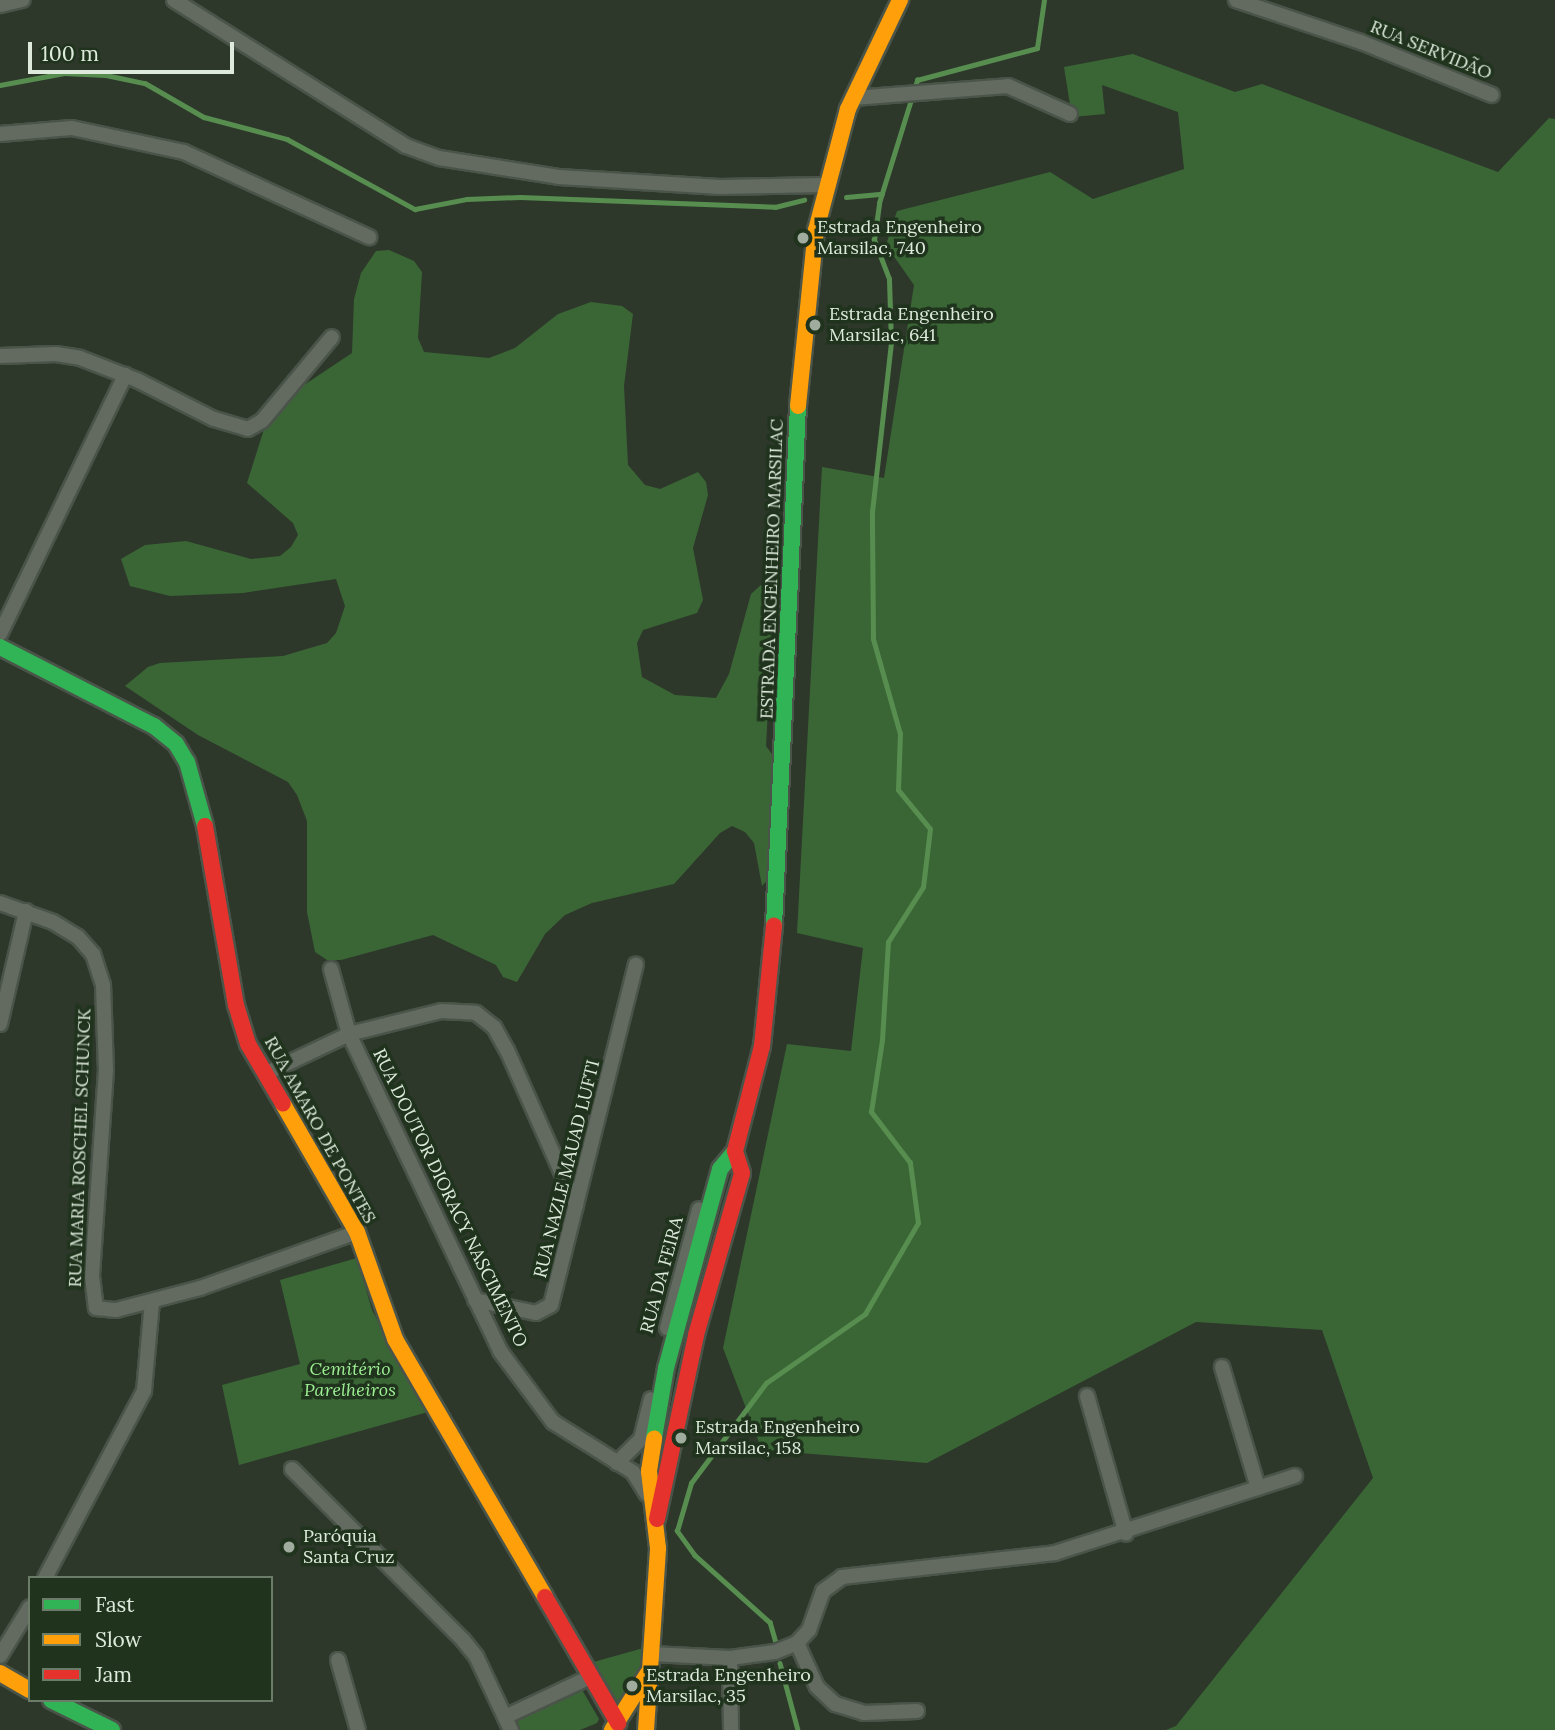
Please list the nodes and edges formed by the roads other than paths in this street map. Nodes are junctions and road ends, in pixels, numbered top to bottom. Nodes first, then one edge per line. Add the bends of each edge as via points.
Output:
1 (22, 0) edge
2 (174, 0) edge
3 (900, 0) edge
4 (1236, 0) edge
5 (0, 5) edge
6 (1492, 95) dead end
7 (853, 98) junction
8 (1070, 114) dead end
9 (0, 134) edge
10 (825, 185) junction
11 (369, 237) dead end
12 (332, 337) dead end
13 (0, 356) edge
14 (125, 375) junction
15 (0, 634) edge
16 (0, 648) edge
17 (0, 903) edge
18 (26, 911) junction
19 (636, 964) dead end
20 (331, 969) dead end
21 (0, 1024) edge
22 (349, 1034) junction
23 (267, 1073) junction
24 (737, 1144) junction
25 (576, 1205) junction
26 (356, 1231) junction
27 (475, 1300) junction
28 (152, 1301) junction
29 (1222, 1367) dead end
30 (1087, 1396) dead end
31 (650, 1433) junction
32 (672, 1457) junction
33 (617, 1463) junction
34 (292, 1469) dead end
35 (641, 1472) junction
36 (1295, 1476) dead end
37 (1258, 1488) junction
38 (657, 1519) junction
39 (1126, 1534) junction
40 (46, 1576) edge
41 (28, 1610) edge
42 (797, 1643) junction
43 (652, 1654) junction
44 (0, 1656) edge
45 (730, 1658) junction
46 (338, 1660) dead end
47 (649, 1671) junction
48 (0, 1673) edge
49 (588, 1678) junction
50 (28, 1689) edge
51 (55, 1702) edge
52 (917, 1711) dead end
53 (508, 1724) edge
54 (615, 1726) edge
55 (112, 1730) edge
56 (358, 1730) edge
57 (646, 1730) edge
58 (731, 1730) edge

1 - 5 street
2 - 10 street via 406,146 439,158 599,180 720,187
3 - 7 main road, ESTRADA ENGENHEIRO MARSILAC
4 - 6 street, RUA SERVIDÃO via 1361,42
7 - 8 street via 1008,86
7 - 10 main road, ESTRADA ENGENHEIRO MARSILAC
9 - 11 street via 72,128 184,152
10 - 24 main road, ESTRADA ENGENHEIRO MARSILAC via 801,350 770,981 762,1046
12 - 14 street via 262,421 248,429 214,419
13 - 14 street via 56,354
14 - 15 street
16 - 23 main road, RUA AMARO DE PONTES via 154,726 176,744 187,762 204,823 236,1005 248,1044
17 - 18 street, RUA MARIA ROSCHEL SCHUNCK
18 - 21 street
18 - 28 street, RUA MARIA ROSCHEL SCHUNCK via 54,922 88,945 103,985 106,1070 92,1276 96,1308 116,1311
19 - 25 street, RUA NAZLE MAUAD LUFTI
20 - 22 street, RUA DOUTOR DIORACY NASCIMENTO
22 - 23 street
22 - 25 street via 441,1011 463,1010 486,1019 507,1050
22 - 27 street, RUA DOUTOR DIORACY NASCIMENTO
23 - 26 main road, RUA AMARO DE PONTES
24 - 31 main road, ESTRADA ENGENHEIRO MARSILAC via 719,1169
24 - 32 main road, ESTRADA ENGENHEIRO MARSILAC via 742,1173 696,1335
25 - 27 street, RUA NAZLE MAUAD LUFTI via 555,1294 545,1311 523,1312
26 - 28 street
26 - 49 main road, RUA AMARO DE PONTES via 395,1339
27 - 33 street, RUA DOUTOR DIORACY NASCIMENTO via 527,1394 573,1439
28 - 40 street via 144,1391
29 - 37 street
30 - 39 street
31 - 32 main road via 666,1437
31 - 33 street
31 - 35 main road, ESTRADA ENGENHEIRO MARSILAC
32 - 35 main road
32 - 38 main road, ESTRADA ENGENHEIRO MARSILAC
33 - 35 street, RUA DOUTOR DIORACY NASCIMENTO
34 - 53 street via 463,1640
35 - 38 main road, ESTRADA ENGENHEIRO MARSILAC
36 - 37 street
37 - 39 street
38 - 43 main road, ESTRADA ENGENHEIRO MARSILAC
39 - 42 street via 1030,1557 842,1577 823,1591 809,1630
41 - 44 street
42 - 45 street via 775,1652
42 - 52 street via 817,1688 835,1704 864,1713
43 - 45 street
43 - 47 main road, ESTRADA ENGENHEIRO MARSILAC
45 - 58 street
46 - 56 street
47 - 54 main road, ESTRADA ENGENHEIRO MARSILAC
47 - 57 main road, ESTRADA ENGENHEIRO MARSILAC
48 - 50 main road
49 - 53 street
49 - 54 main road, RUA AMARO DE PONTES
51 - 55 main road

